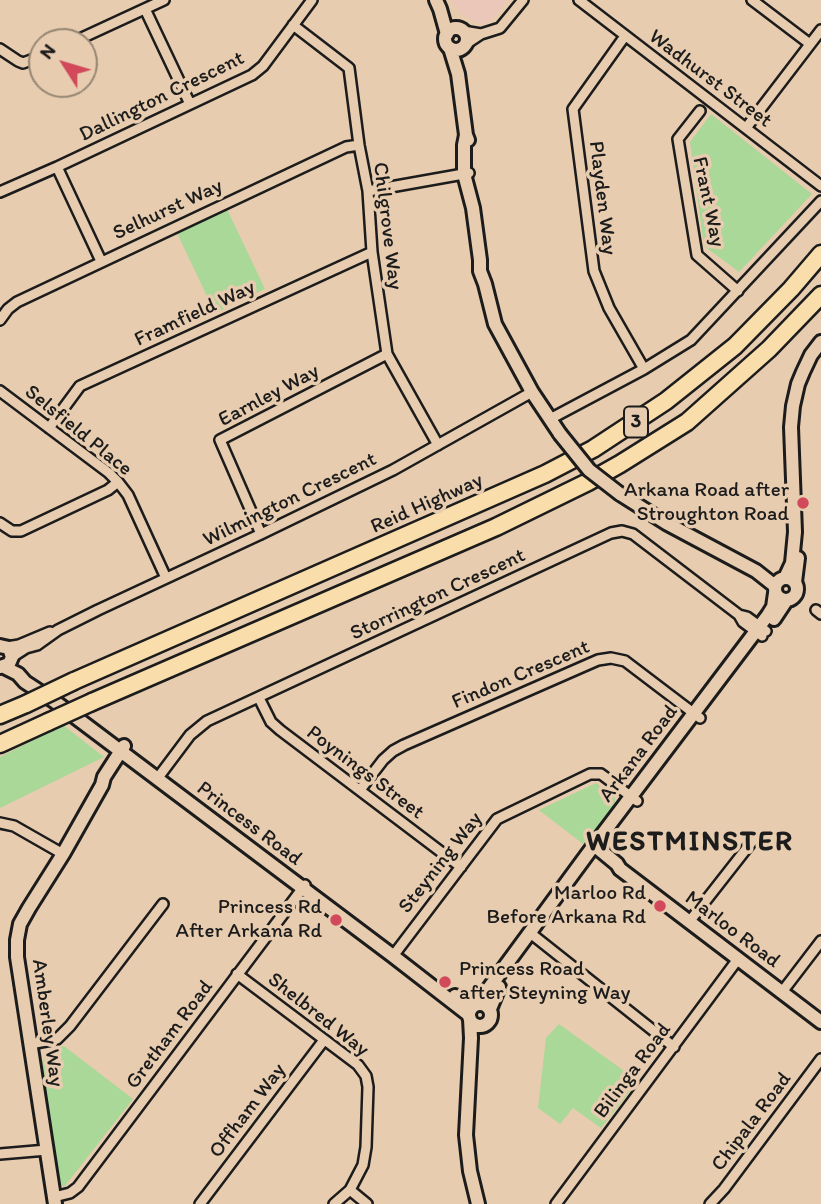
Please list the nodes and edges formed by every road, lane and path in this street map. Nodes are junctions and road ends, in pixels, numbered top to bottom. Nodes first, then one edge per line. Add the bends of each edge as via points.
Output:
1 (164, 0) edge
2 (312, 0) edge
3 (438, 0) edge
4 (523, 0) edge
5 (579, 0) edge
6 (752, 0) edge
7 (145, 9) junction
8 (293, 25) junction
9 (821, 30) edge
10 (98, 31) edge
11 (625, 36) junction
12 (457, 39) junction
13 (810, 44) junction
14 (0, 49) edge
15 (28, 61) edge
16 (190, 104) junction
17 (700, 111) dead end
18 (746, 128) junction
19 (359, 145) junction
20 (57, 167) junction
21 (467, 174) junction
22 (821, 186) edge
23 (368, 191) junction
24 (0, 192) edge
25 (821, 201) edge
26 (372, 252) junction
27 (821, 254) edge
28 (101, 261) junction
29 (738, 291) junction
30 (821, 295) edge
31 (0, 320) edge
32 (821, 342) edge
33 (821, 352) edge
34 (387, 354) junction
35 (644, 369) junction
36 (0, 391) edge
37 (533, 392) junction
38 (550, 419) junction
39 (49, 428) junction
40 (438, 444) junction
41 (118, 482) junction
42 (0, 523) edge
43 (261, 534) junction
44 (166, 578) junction
45 (783, 586) junction
46 (761, 631) junction
47 (6, 657) edge
48 (259, 698) junction
49 (0, 715) edge
50 (697, 716) junction
51 (0, 744) edge
52 (125, 751) junction
53 (159, 777) junction
54 (360, 790) junction
55 (635, 799) junction
56 (0, 823) edge
57 (754, 839) dead end
58 (594, 851) junction
59 (63, 854) junction
60 (461, 867) junction
61 (304, 886) junction
62 (163, 904) dead end
63 (689, 922) junction
64 (531, 934) junction
65 (821, 941) edge
66 (395, 953) junction
67 (738, 959) junction
68 (237, 974) junction
69 (782, 992) junction
70 (476, 1010) junction
71 (821, 1022) edge
72 (324, 1040) junction
73 (30, 1044) junction
74 (674, 1047) junction
75 (821, 1059) edge
76 (470, 1076) junction
77 (47, 1150) junction
78 (0, 1154) edge
79 (350, 1191) junction
80 (55, 1201) edge
81 (200, 1204) edge
82 (334, 1204) edge
83 (368, 1204) edge
84 (478, 1204) edge
85 (556, 1204) edge
86 (710, 1204) edge

1 - 7 street
2 - 8 street, Dallington Crescent
3 - 12 street
4 - 12 street via 500,28
5 - 11 street, Wadhurst Street
6 - 13 street
7 - 10 street
7 - 16 street
8 - 16 street, Dallington Crescent via 258,71
8 - 19 street, Chilgrove Way via 349,68
9 - 13 street
11 - 18 street, Wadhurst Street
11 - 35 street, Playden Way via 573,108 594,271
12 - 21 street
13 - 18 street
14 - 15 street via 18,61
16 - 20 street, Dallington Crescent
17 - 29 street, Frant Way via 678,139 697,255
18 - 22 street, Wadhurst Street
19 - 23 street, Chilgrove Way
19 - 28 street, Selhurst Way via 346,147
20 - 24 street, Dallington Crescent
20 - 28 street
21 - 23 street
21 - 37 street via 479,234 480,271 495,324
23 - 26 street, Chilgrove Way
25 - 29 street
26 - 34 street, Chilgrove Way
26 - 39 street, Framfield Way via 80,386
27 - 49 highway, Reid Highway / 3, bridge via 735,346 666,401 593,449
28 - 31 street, Selhurst Way via 17,302
29 - 35 street via 691,340
30 - 51 highway, 3, bridge via 687,422 588,482 496,527
32 - 45 street, Arkana Road via 803,372 793,406 795,532 792,563
33 - 45 street, Arkana Road via 799,409 800,546
34 - 40 street, Chilgrove Way
34 - 43 street, Earnley Way via 220,440
35 - 38 street
36 - 39 street, Selsfield Place
37 - 38 street
37 - 40 street, Wilmington Crescent
38 - 45 street, bridge via 589,470 620,494
39 - 41 street, Selsfield Place
40 - 43 street, Wilmington Crescent
41 - 42 street via 21,531
41 - 44 street, Selsfield Place
43 - 44 street, Wilmington Crescent
44 - 47 street, Wilmington Crescent
45 - 46 street, Arkana Road
46 - 48 street, Storrington Crescent via 743,622 633,534 622,531
46 - 50 street, Arkana Road
47 - 52 street, Princess Road
48 - 53 street, Storrington Crescent via 198,728
48 - 54 street, Poynings Street via 271,722
50 - 54 street, Findon Crescent via 625,661 598,660 393,751
50 - 55 street, Arkana Road
52 - 53 street, Princess Road
52 - 59 street, Amberley Way via 104,777
53 - 61 street, Princess Road
54 - 60 street, Poynings Street
55 - 58 street, Arkana Road
55 - 60 street, Steyning Way via 601,774 590,774 497,819
56 - 59 street
57 - 63 street
58 - 63 street, Marloo Road
58 - 64 street, Arkana Road
59 - 73 street, Amberley Way via 20,924 16,940
60 - 66 street, Steyning Way
61 - 66 street, Princess Road
61 - 68 street, Gretham Road
62 - 73 street via 58,1039
63 - 67 street, Marloo Road
64 - 70 street, Arkana Road via 496,991
64 - 74 street
65 - 69 street
66 - 70 street, Princess Road
67 - 69 street, Marloo Road
67 - 74 street, Bilinga Road
68 - 72 street, Shelbred Way
68 - 80 street, Gretham Road via 78,1187
69 - 71 street, Marloo Road
70 - 76 street, Arkana Road
70 - 76 street, Arkana Road via 491,1017
72 - 79 street, Shelbred Way via 358,1065 368,1087 363,1165
72 - 81 street, Offham Way
73 - 77 street, Amberley Way
74 - 85 street, Bilinga Road
75 - 86 street, Chipala Road
76 - 84 street, Arkana Road via 466,1135
77 - 78 street
77 - 80 street, Amberley Way
79 - 82 street, Shelbred Way
79 - 83 street

